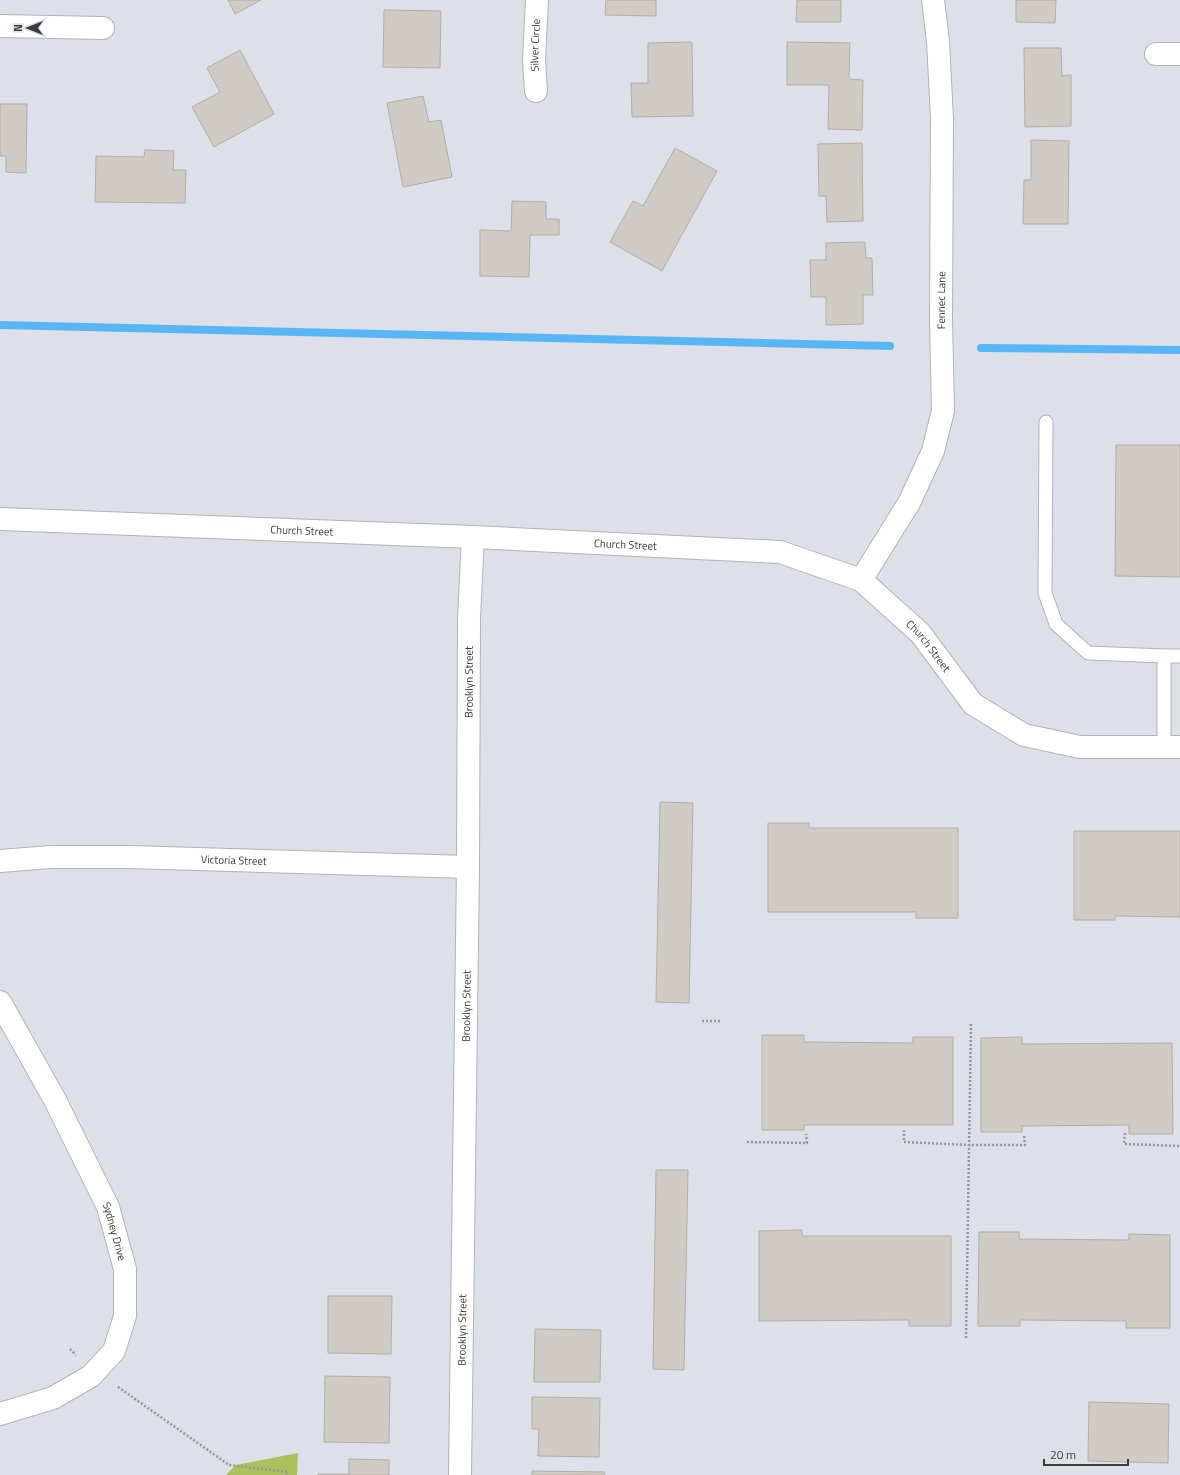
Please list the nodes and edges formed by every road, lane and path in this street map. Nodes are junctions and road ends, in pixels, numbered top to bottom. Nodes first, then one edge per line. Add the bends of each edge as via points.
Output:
1 (537, 0) edge
2 (933, 0) edge
3 (0, 26) edge
4 (103, 28) dead end
5 (1156, 54) dead end
6 (1180, 54) edge
7 (536, 91) dead end
8 (1046, 422) dead end
9 (0, 519) edge
10 (473, 537) junction
11 (861, 580) junction
12 (1164, 656) junction
13 (1180, 656) edge
14 (1172, 747) edge
15 (0, 861) edge
16 (468, 867) junction
17 (0, 1002) edge
18 (702, 1021) dead end
19 (721, 1021) dead end
20 (971, 1024) dead end
21 (904, 1130) dead end
22 (1125, 1133) dead end
23 (806, 1134) dead end
24 (1024, 1136) dead end
25 (747, 1142) dead end
26 (969, 1145) junction
27 (1180, 1146) edge
28 (966, 1338) dead end
29 (70, 1349) dead end
30 (78, 1356) dead end
31 (118, 1387) dead end
32 (0, 1414) edge
33 (287, 1475) edge
34 (460, 1475) edge

1 - 7 street, Silver Circle via 534,59
2 - 11 street, Fennec Lane via 942,119 943,411 932,451 909,502
3 - 4 street
5 - 6 street
8 - 12 lane via 1046,592 1056,624 1088,653
9 - 10 street, Church Street
10 - 11 street, Church Street via 780,552
10 - 16 street, Brooklyn Street via 469,618
11 - 14 street, Church Street via 920,633 973,704 1024,734 1080,747
12 - 13 lane
12 - 14 lane
15 - 16 street, Victoria Street via 50,857 113,857
16 - 34 street, Brooklyn Street
17 - 32 street, Sydney Drive via 55,1100 108,1207 125,1269 125,1316 114,1351 91,1376 53,1398
18 - 19 path
20 - 26 path
21 - 26 path via 904,1142
22 - 27 path via 1124,1144
23 - 25 path via 807,1144
24 - 26 path via 1025,1145
26 - 28 path
29 - 30 path
31 - 33 path via 229,1465 287,1472

